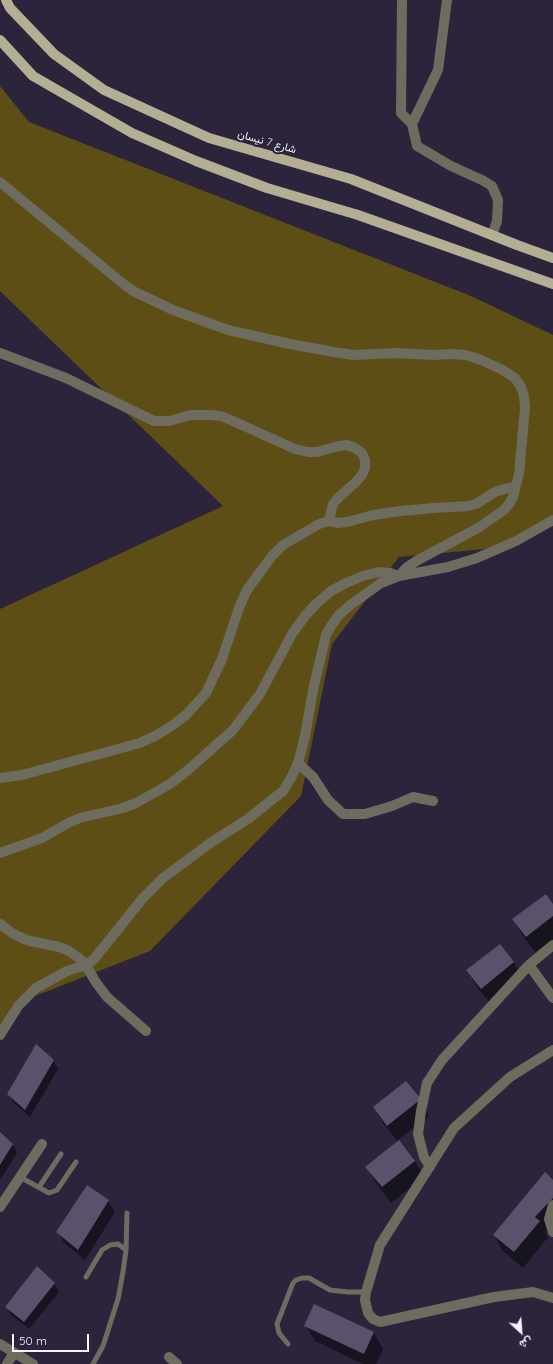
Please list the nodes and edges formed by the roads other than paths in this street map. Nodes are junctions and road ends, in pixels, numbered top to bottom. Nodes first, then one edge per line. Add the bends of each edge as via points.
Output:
1 (6, 0) edge
2 (402, 0) edge
3 (447, 0) edge
4 (0, 40) edge
5 (412, 124) junction
6 (0, 182) edge
7 (492, 235) junction
8 (553, 258) edge
9 (553, 284) edge
10 (0, 353) edge
11 (515, 487) junction
12 (553, 520) edge
13 (329, 521) junction
14 (399, 576) junction
15 (298, 763) junction
16 (0, 778) edge
17 (433, 801) dead end
18 (0, 853) edge
19 (0, 924) edge
20 (553, 945) edge
21 (86, 965) junction
22 (529, 965) junction
23 (553, 998) edge
24 (146, 1032) dead end
25 (0, 1035) edge
26 (553, 1050) edge
27 (42, 1144) dead end
28 (61, 1154) dead end
29 (76, 1162) dead end
30 (430, 1167) junction
31 (20, 1177) junction
32 (38, 1187) junction
33 (553, 1205) edge
34 (0, 1207) edge
35 (127, 1213) dead end
36 (553, 1232) edge
37 (126, 1250) junction
38 (86, 1277) dead end
39 (366, 1292) junction
40 (553, 1298) edge
41 (0, 1344) edge
42 (288, 1344) dead end
43 (14, 1353) junction
44 (7, 1364) edge
45 (33, 1364) edge
46 (93, 1364) edge

1 - 7 main road, شارع 7 نيسان via 10,8 54,54 104,90 208,138 351,179
2 - 5 street via 401,113
3 - 5 street via 438,70
4 - 9 main road via 32,76 132,132 189,158 267,188 358,215
5 - 7 street via 417,146 492,186 498,200 497,221
6 - 11 street via 133,291 173,310 228,330 290,344 353,355 396,352 466,355 501,369 515,378 524,396 521,465
7 - 8 main road, شارع 7 نيسان
10 - 13 street via 66,378 154,421 169,421 190,415 221,416 295,449 317,452 347,445 355,448 362,453 365,468 355,483 333,504
11 - 13 street via 495,492 468,506 400,511 347,522
11 - 14 street via 513,498 500,513 478,528 418,560
12 - 14 street via 516,541 477,558
13 - 16 street via 283,545 263,568 244,596 219,666 206,693 174,725 140,743 22,775
14 - 15 street via 381,583 363,596 344,610 331,626 324,644
14 - 18 street via 379,572 363,576 332,591 317,603 292,634 260,694 233,730 170,784 124,808 80,818 42,838
15 - 17 street via 343,814 365,814 413,797
15 - 21 street via 288,784 274,799 149,890 104,949
19 - 21 street via 30,941 69,951
20 - 22 street
21 - 24 street via 100,989
21 - 25 street via 67,971 36,988 18,1006
22 - 23 street
22 - 30 street via 442,1060 427,1083 418,1134 424,1157
26 - 30 street via 510,1077 454,1128
27 - 31 street
28 - 32 lane
29 - 32 lane via 57,1190 49,1193
30 - 39 street via 380,1245
31 - 32 lane
31 - 34 street
33 - 36 street via 549,1218
35 - 37 lane
37 - 38 lane via 118,1244 102,1250
37 - 46 lane via 118,1299 103,1346
39 - 40 street via 368,1313 380,1322 494,1297 533,1292
39 - 42 lane via 330,1290 309,1278 296,1280 278,1324 280,1333
41 - 43 street
43 - 44 street
43 - 45 street

